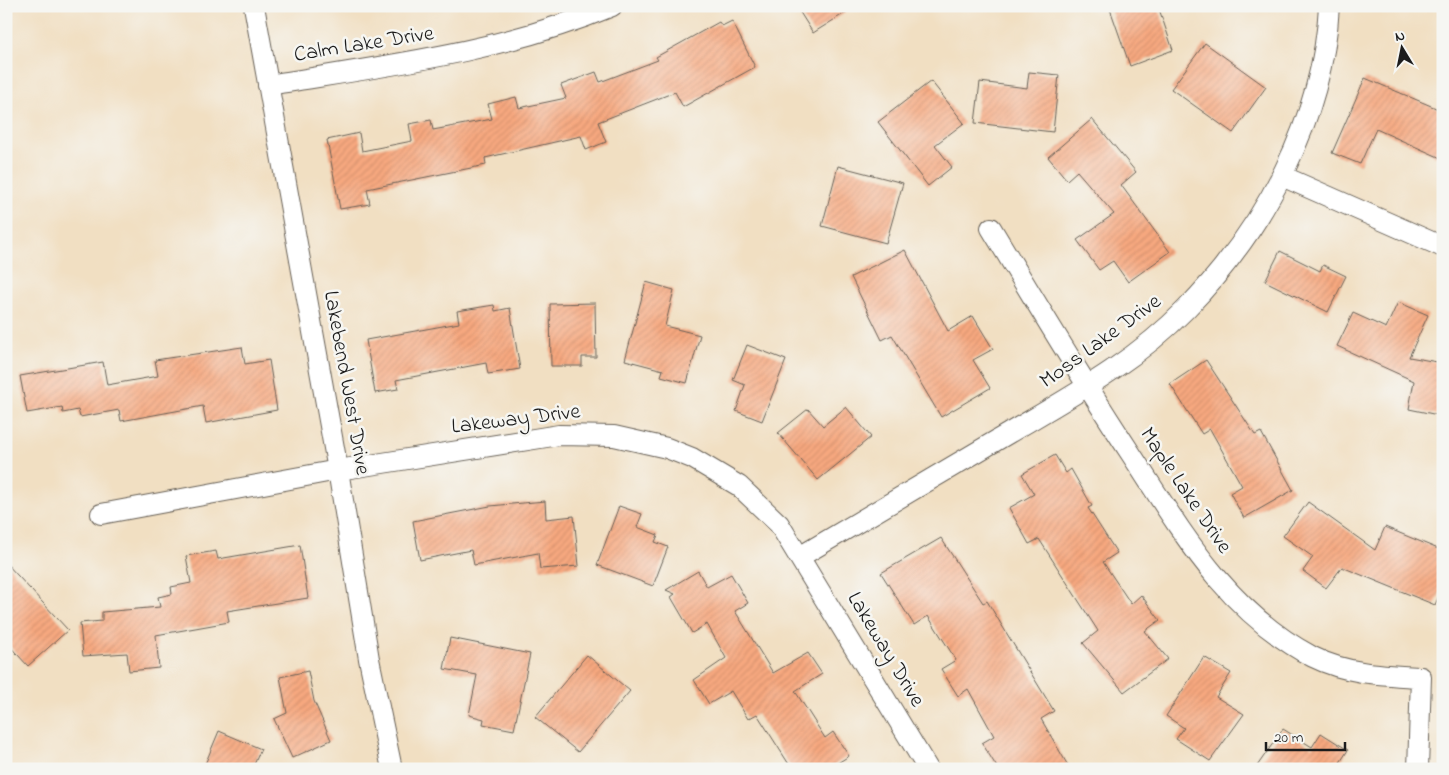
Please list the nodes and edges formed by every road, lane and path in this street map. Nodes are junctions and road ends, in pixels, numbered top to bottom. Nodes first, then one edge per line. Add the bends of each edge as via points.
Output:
1 (254, 6) edge
2 (612, 6) edge
3 (1329, 6) edge
4 (268, 85) junction
5 (1282, 176) junction
6 (991, 228) dead end
7 (1443, 247) edge
8 (1087, 387) junction
9 (338, 470) junction
10 (100, 514) dead end
11 (801, 556) junction
12 (392, 769) edge
13 (928, 769) edge
14 (1418, 769) edge

1 - 4 street, Lakebend West Drive
2 - 4 street, Calm Lake Drive via 583,18 444,57
3 - 5 street, Moss Lake Drive via 1305,125
4 - 9 street, Lakebend West Drive
5 - 7 street
5 - 8 street, Moss Lake Drive via 1227,264 1186,310 1143,347
6 - 8 street, Maple Lake Drive
8 - 11 street, Moss Lake Drive
8 - 14 street, Maple Lake Drive via 1196,554 1236,600 1264,625 1314,657 1365,673 1421,677
9 - 10 street, Lakeway Drive
9 - 11 street, Lakeway Drive via 559,435 640,440 692,458 739,486 779,524
9 - 12 street, Lakebend West Drive via 369,659
11 - 13 street, Lakeway Drive

